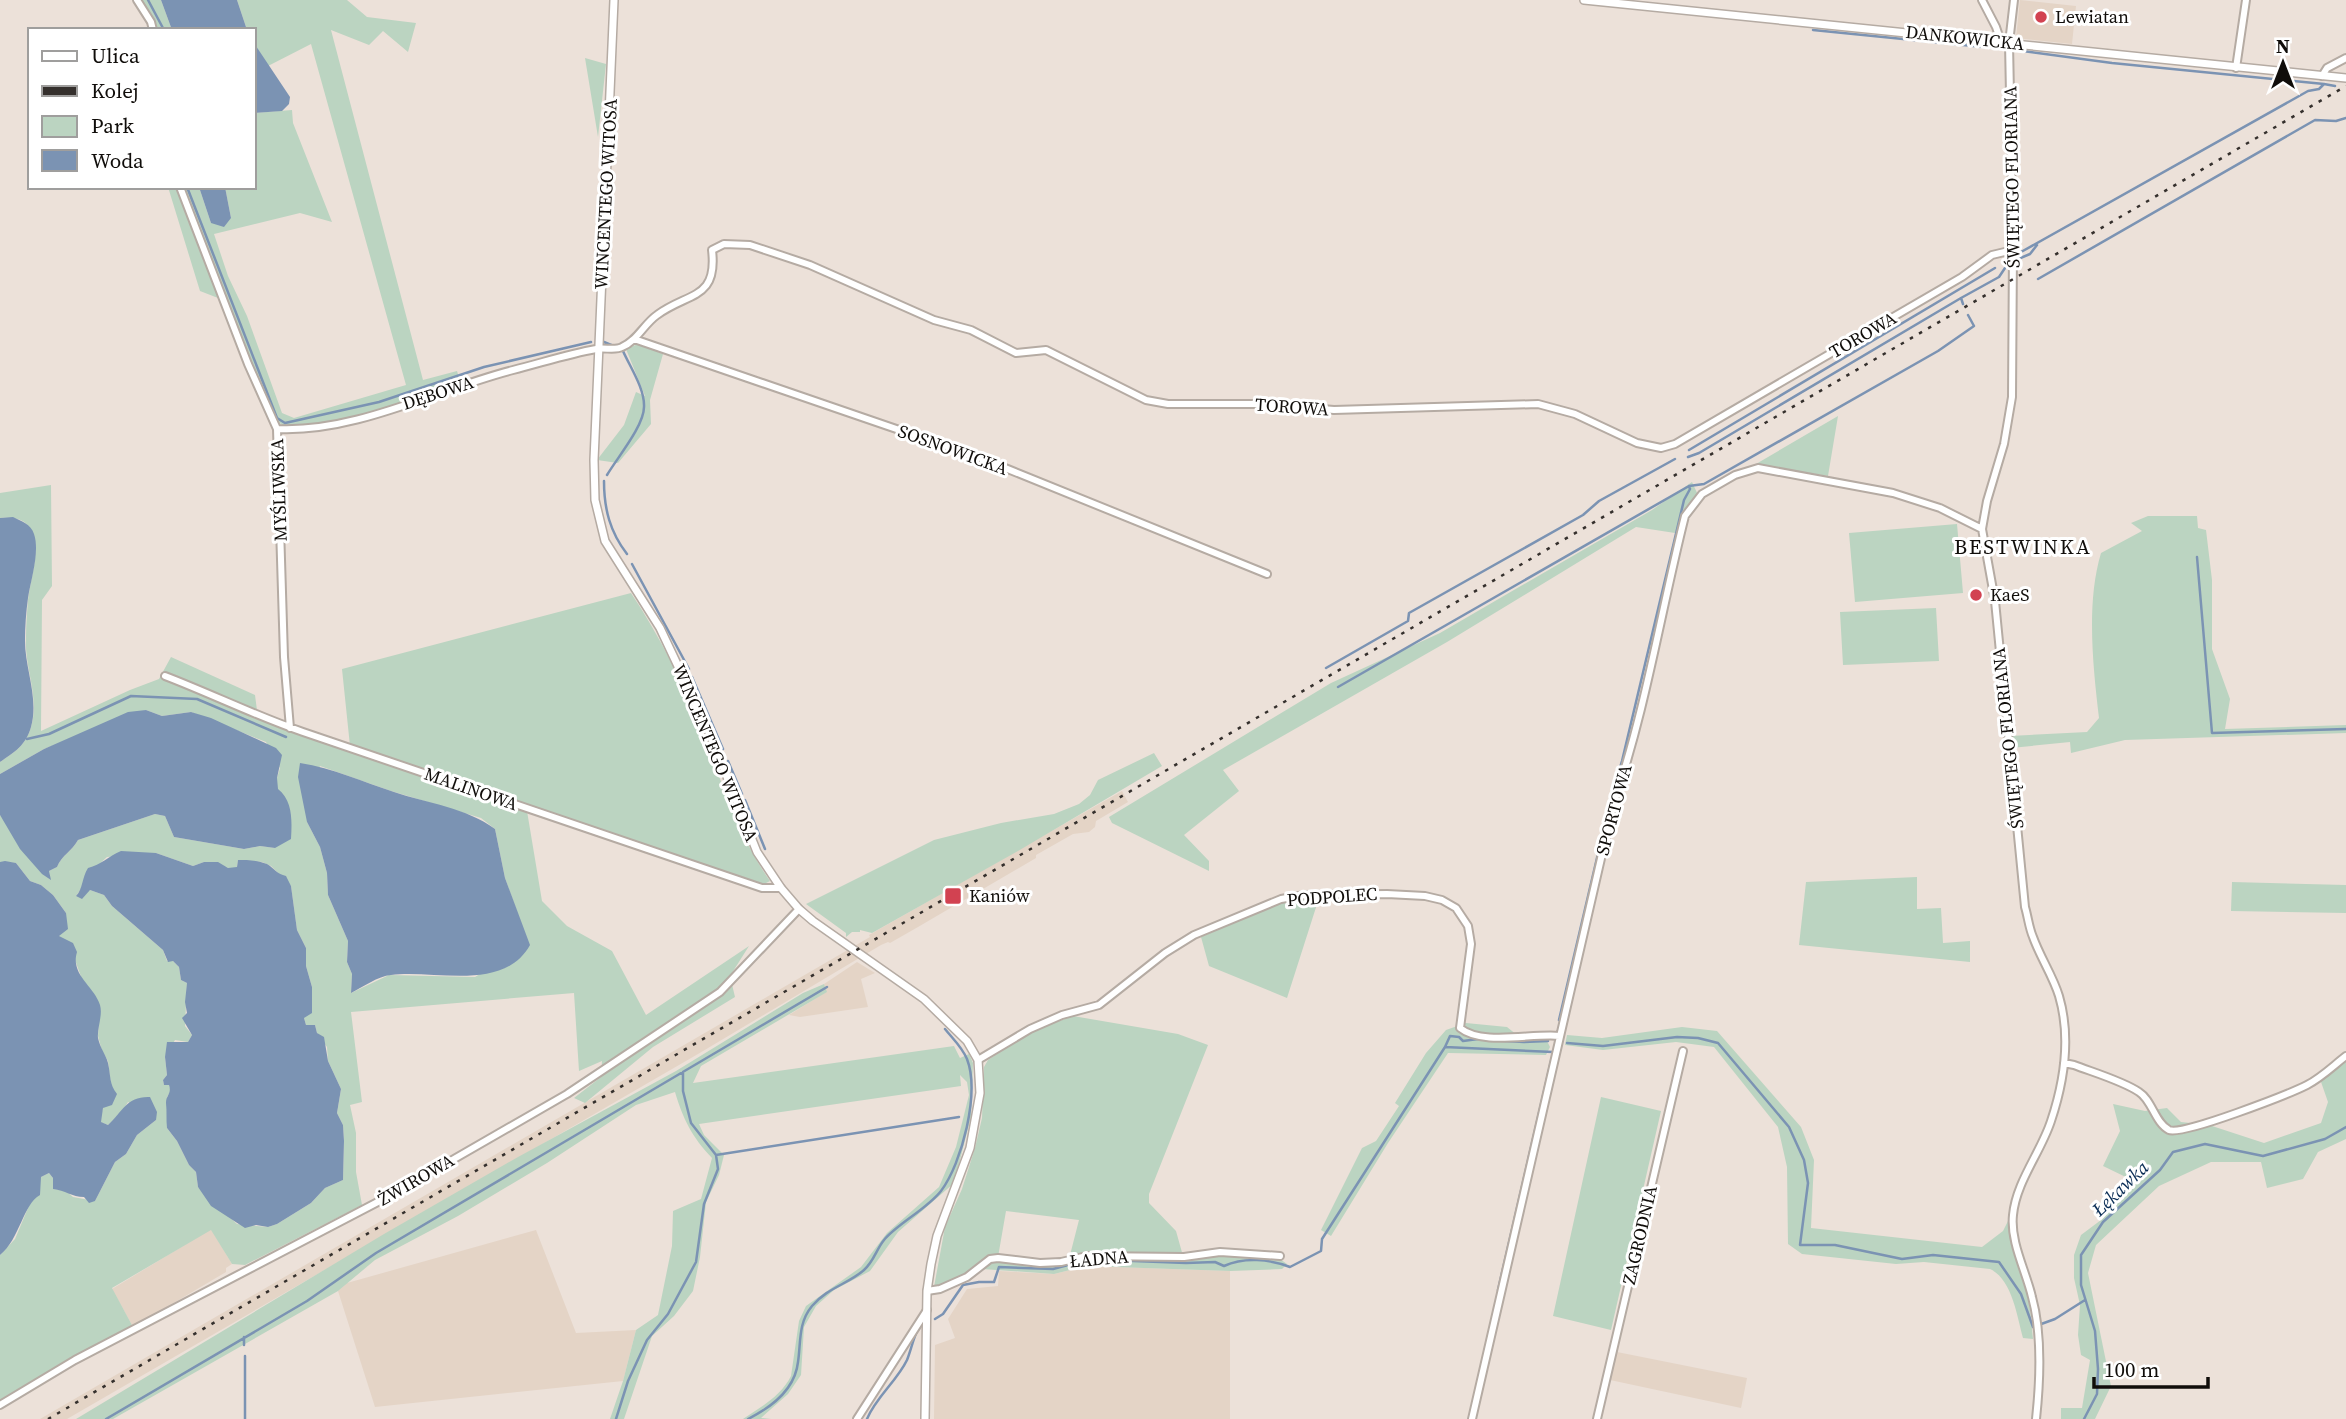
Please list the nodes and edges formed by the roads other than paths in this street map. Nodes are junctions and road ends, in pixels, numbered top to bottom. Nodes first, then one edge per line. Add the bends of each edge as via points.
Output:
1 (137, 0) edge
2 (614, 0) edge
3 (1584, 0) edge
4 (1982, 0) edge
5 (2014, 0) edge
6 (2246, 0) edge
7 (152, 28) edge
8 (2005, 42) junction
9 (2346, 58) edge
10 (2236, 68) junction
11 (2322, 76) junction
12 (2346, 78) edge
13 (181, 189) edge
14 (2013, 250) junction
15 (634, 339) junction
16 (599, 348) junction
17 (277, 429) junction
18 (1982, 529) junction
19 (1267, 574) dead end
20 (165, 676) dead end
21 (290, 728) junction
22 (781, 888) junction
23 (799, 909) junction
24 (1560, 1036) junction
25 (1683, 1051) dead end
26 (2346, 1056) edge
27 (978, 1060) junction
28 (2064, 1063) junction
29 (1280, 1256) dead end
30 (927, 1291) junction
31 (927, 1310) junction
32 (0, 1405) edge
33 (857, 1419) edge
34 (925, 1419) edge
35 (1472, 1419) edge
36 (1597, 1419) edge
37 (2036, 1419) edge

1 - 7 street
2 - 16 street, WINCENTEGO WITOSA
3 - 8 street, DANKOWICKA
4 - 8 street
5 - 8 street
6 - 10 street
8 - 10 street, DANKOWICKA
8 - 14 street, ŚWIĘTEGO FLORIANA
9 - 11 street
10 - 11 street, DANKOWICKA
11 - 12 street, DANKOWICKA
13 - 17 street, MYŚLIWSKA
14 - 15 street, TOROWA via 1992,255 1962,277 1661,448 1538,404 1334,410 1146,400 1046,350 1016,353 971,330 934,320 810,265 750,245 724,244 712,250 714,269 705,287 656,315
14 - 18 street, ŚWIĘTEGO FLORIANA via 2012,397
15 - 16 street via 621,348
15 - 19 street, SOSNOWICKA via 978,457
16 - 17 street, DĘBOWA via 484,377 360,417 304,430
16 - 22 street, WINCENTEGO WITOSA via 595,500 605,541 660,628 710,734 757,852
17 - 21 street, MYŚLIWSKA
18 - 24 street, SPORTOWA via 1940,508 1893,493 1758,468 1702,494 1685,516
18 - 28 street, ŚWIĘTEGO FLORIANA via 1996,610 2025,906 2032,937 2059,996
20 - 21 street, MALINOWA
21 - 22 street, MALINOWA via 762,888
22 - 23 street, WINCENTEGO WITOSA
23 - 27 street, WINCENTEGO WITOSA via 924,999 967,1041
23 - 32 street, ŻWIROWA via 720,992 567,1094 395,1193 75,1360
24 - 27 street, PODPOLEC via 1468,1035 1460,1028 1471,944 1468,926 1456,908 1442,900 1387,894 1305,895 1194,935 1099,1005 1062,1015
24 - 35 street, SPORTOWA
25 - 36 street, ZAGRODNIA
26 - 28 street via 2308,1085 2178,1131 2163,1125 2139,1092
27 - 30 street via 977,1117 937,1236
28 - 37 street, ŚWIĘTEGO FLORIANA via 2046,1136 2012,1216 2033,1299 2039,1390
29 - 30 street, ŁADNA via 1220,1252 1184,1257 1087,1256 1041,1263 998,1258 967,1277
30 - 31 street
31 - 33 street
31 - 34 street

